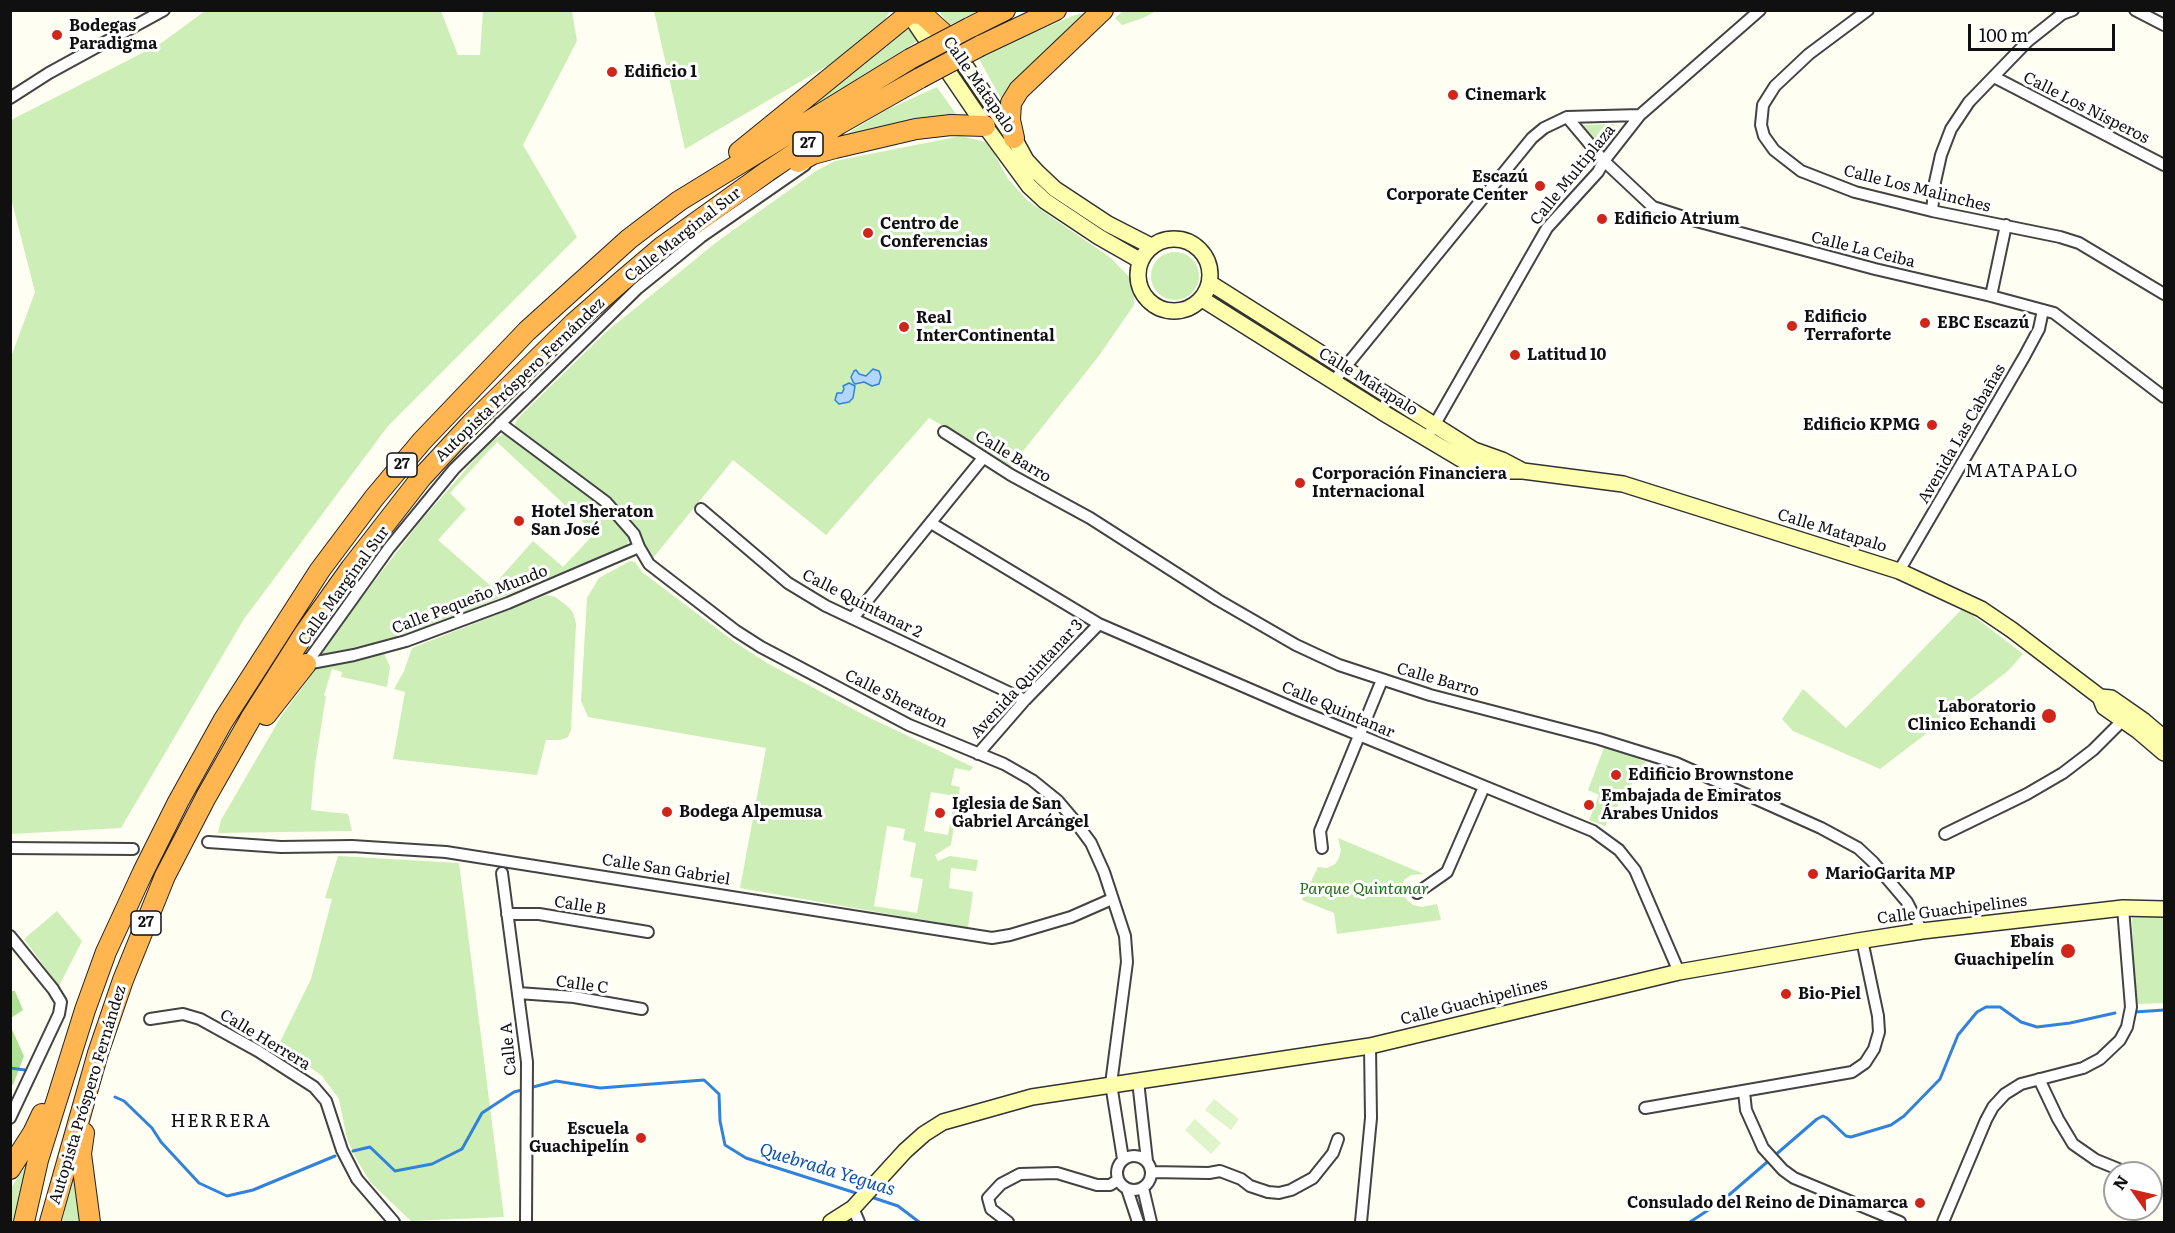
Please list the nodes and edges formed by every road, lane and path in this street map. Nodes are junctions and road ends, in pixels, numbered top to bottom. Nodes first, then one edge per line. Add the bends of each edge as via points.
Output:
1 (164, 10) edge
2 (1005, 10) edge
3 (1056, 10) edge
4 (1103, 10) edge
5 (1760, 10) edge
6 (1868, 10) edge
7 (2073, 10) edge
8 (2135, 10) edge
9 (910, 11) edge
10 (2164, 25) edge
11 (944, 34) joint
12 (1994, 77) junction
13 (10, 98) edge
14 (1640, 115) junction
15 (1567, 117) junction
16 (985, 126) junction
17 (1014, 138) junction
18 (835, 148) junction
19 (1604, 161) junction
20 (2164, 165) edge
21 (679, 201) junction
22 (1932, 211) junction
23 (702, 217) junction
24 (2006, 225) junction
25 (1151, 246) junction
26 (1141, 261) junction
27 (1210, 283) junction
28 (2164, 294) edge
29 (1991, 296) junction
30 (1202, 299) junction
31 (2043, 310) junction
32 (1344, 369) junction
33 (1333, 382) junction
34 (2164, 397) edge
35 (500, 423) junction
36 (1435, 425) junction
37 (944, 432) dead end
38 (1426, 439) junction
39 (983, 458) junction
40 (1523, 471) junction
41 (701, 509) dead end
42 (931, 523) junction
43 (639, 548) junction
44 (1899, 571) junction
45 (853, 618) junction
46 (1099, 624) junction
47 (306, 664) junction
48 (1382, 680) junction
49 (2100, 698) junction
50 (1025, 700) junction
51 (2123, 720) junction
52 (1359, 735) junction
53 (2164, 738) edge
54 (2164, 753) edge
55 (978, 754) junction
56 (1484, 786) junction
57 (206, 797) junction
58 (1945, 834) dead end
59 (208, 842) dead end
60 (10, 848) edge
61 (1322, 848) dead end
62 (133, 849) dead end
63 (502, 873) dead end
64 (1417, 893) dead end
65 (1112, 899) junction
66 (2123, 908) junction
67 (2164, 909) edge
68 (507, 914) junction
69 (1922, 930) junction
70 (648, 933) dead end
71 (10, 936) edge
72 (1862, 940) junction
73 (1679, 972) junction
74 (518, 993) junction
75 (642, 1009) dead end
76 (150, 1019) dead end
77 (78, 1032) junction
78 (1370, 1046) junction
79 (98, 1053) junction
80 (2039, 1079) junction
81 (1138, 1081) junction
82 (1111, 1084) junction
83 (1744, 1092) junction
84 (1645, 1108) dead end
85 (10, 1118) edge
86 (1338, 1139) dead end
87 (1123, 1159) junction
88 (1147, 1161) junction
89 (2103, 1163) edge
90 (10, 1169) edge
91 (1151, 1172) junction
92 (1118, 1180) junction
93 (1143, 1188) junction
94 (1127, 1189) junction
95 (861, 1199) junction
96 (24, 1222) edge
97 (50, 1222) edge
98 (90, 1222) edge
99 (394, 1222) edge
100 (526, 1222) edge
101 (831, 1222) edge
102 (859, 1222) edge
103 (1008, 1222) edge
104 (1138, 1222) edge
105 (1151, 1222) edge
106 (1361, 1222) edge
107 (1900, 1222) edge
108 (1942, 1222) edge

1 - 13 street
2 - 21 highway, Autopista Próspero Fernández / 27, bridge via 910,59
3 - 23 highway, Autopista Próspero Fernández / 27, bridge via 980,46 839,124
4 - 17 highway via 1019,90 1011,103
5 - 14 street, Calle Multiplaza
6 - 22 street, Calle Los Malinches via 1809,54 1775,86 1763,105 1764,136 1774,150 1801,171 1855,192
7 - 12 street via 2048,24
8 - 10 street
9 - 11 highway via 921,13
9 - 16 street, Calle Matapalo
9 - 21 highway
11 - 17 street, Calle Matapalo
12 - 20 street, Calle Los Nísperos
12 - 22 street via 1969,102 1951,129 1941,155
14 - 15 street
14 - 19 street, Calle Multiplaza
15 - 19 street, Calle La Ceiba
15 - 32 street via 1532,138
16 - 18 highway via 916,129
16 - 26 street, Calle Matapalo via 1029,186 1045,201
17 - 25 street, Calle Matapalo via 1026,160 1055,189 1108,224
18 - 23 highway via 813,154
18 - 35 street, Calle Marginal Sur via 747,203 638,288
19 - 29 street, Calle La Ceiba via 1653,207 1863,266
19 - 36 street, Calle Multiplaza via 1547,228
21 - 77 highway, Autopista Próspero Fernández / 27 via 629,239 527,331 415,449 320,570 223,721 178,802 106,952
22 - 24 street, Calle Los Malinches
23 - 57 highway, Autopista Próspero Fernández / 27 via 574,323 421,478 304,634
24 - 28 street, Calle Los Malinches via 2079,243
24 - 29 street
25 - 26 street
25 - 27 street via 1178,238 1196,244 1208,260
26 - 30 street via 1139,284 1156,306 1185,310
27 - 30 street
27 - 32 street, Calle Matapalo
29 - 31 street, Calle La Ceiba
30 - 33 street, Calle Matapalo
31 - 34 street, Calle La Ceiba via 2069,324
31 - 44 street, Avenida Las Cabañas via 2039,329 2024,357
32 - 33 street
32 - 36 street, Calle Matapalo
33 - 38 street, Calle Matapalo
35 - 43 street, Calle Sheraton via 606,502 634,534
35 - 47 street, Calle Marginal Sur via 422,507
36 - 38 street, Calle Multiplaza
36 - 40 street, Calle Matapalo via 1474,450
37 - 39 street, Calle Barro
38 - 40 street, Calle Matapalo via 1471,465
39 - 42 street
39 - 48 street, Calle Barro via 1090,518 1296,645
40 - 44 street, Calle Matapalo via 1623,484
41 - 45 street, Calle Quintanar 2 via 788,583
42 - 45 street
42 - 46 street, Calle Quintanar
43 - 47 street, Calle Pequeño Mundo via 508,603 388,647
43 - 55 street, Calle Sheraton via 656,570 761,647 909,725
44 - 49 street, Calle Matapalo via 1981,609
45 - 50 street, Calle Quintanar 2
46 - 50 street, Avenida Quintanar 3
46 - 52 street, Calle Quintanar
47 - 57 highway
48 - 52 street
48 - 69 street, Calle Barro via 1676,763 1821,828 1858,848 1873,862 1907,902
49 - 51 street, Calle Matapalo via 2104,707
49 - 53 street, Calle Matapalo via 2111,698
50 - 55 street, Avenida Quintanar 3
51 - 54 street, Calle Matapalo
51 - 58 street via 2063,773
52 - 56 street, Calle Quintanar
52 - 61 street via 1320,831
55 - 65 street, Calle Sheraton via 1032,780 1058,801 1091,843
56 - 64 street via 1447,873
56 - 73 street, Calle Quintanar via 1593,831 1619,850 1635,870
57 - 79 highway, Autopista Próspero Fernández / 27 via 165,876
59 - 65 street, Calle San Gabriel via 446,852 992,938 1071,917
60 - 62 street
63 - 68 street, Calle A
65 - 82 street, Calle Sheraton via 1125,936 1126,962
66 - 67 street, Calle Guachipelines
66 - 69 street, Calle Guachipelines
66 - 80 street via 2130,1007 2127,1027 2120,1040 2100,1059 2083,1068
68 - 70 street, Calle B via 539,914
68 - 74 street, Calle A
69 - 72 street, Calle Guachipelines
71 - 85 street via 61,1002
72 - 73 street, Calle Guachipelines
72 - 83 street via 1879,1024 1877,1042 1865,1063 1851,1072
73 - 78 street, Calle Guachipelines
74 - 75 street, Calle C via 574,997
74 - 100 street, Calle A via 527,1062
76 - 99 street, Calle Herrera via 183,1014 200,1019 314,1087 326,1101 342,1150 357,1179
77 - 90 highway via 33,1133
77 - 96 highway, Autopista Próspero Fernández / 27 via 38,1160
78 - 81 street, Calle Guachipelines
78 - 106 street via 1371,1118
79 - 97 highway, Autopista Próspero Fernández / 27
79 - 98 highway via 81,1154
80 - 89 street via 2073,1144
80 - 108 street via 2021,1084 1993,1107
81 - 82 street, Calle Guachipelines
81 - 88 street
82 - 87 street, Calle Sheraton
82 - 95 street, Calle Guachipelines via 1032,1097 943,1122 911,1146
83 - 84 street
83 - 107 street via 1746,1110 1772,1160 1794,1178
86 - 91 street via 1333,1153 1313,1178 1279,1193 1250,1186 1220,1171
87 - 88 street via 1136,1155
87 - 92 street via 1116,1172
88 - 91 street
91 - 93 street
92 - 94 street
92 - 103 street via 1110,1185 1097,1185 1057,1173 1020,1174 1001,1184 988,1198 991,1209
93 - 94 street
93 - 105 street
94 - 104 street
95 - 101 street, Calle Guachipelines
95 - 102 street

